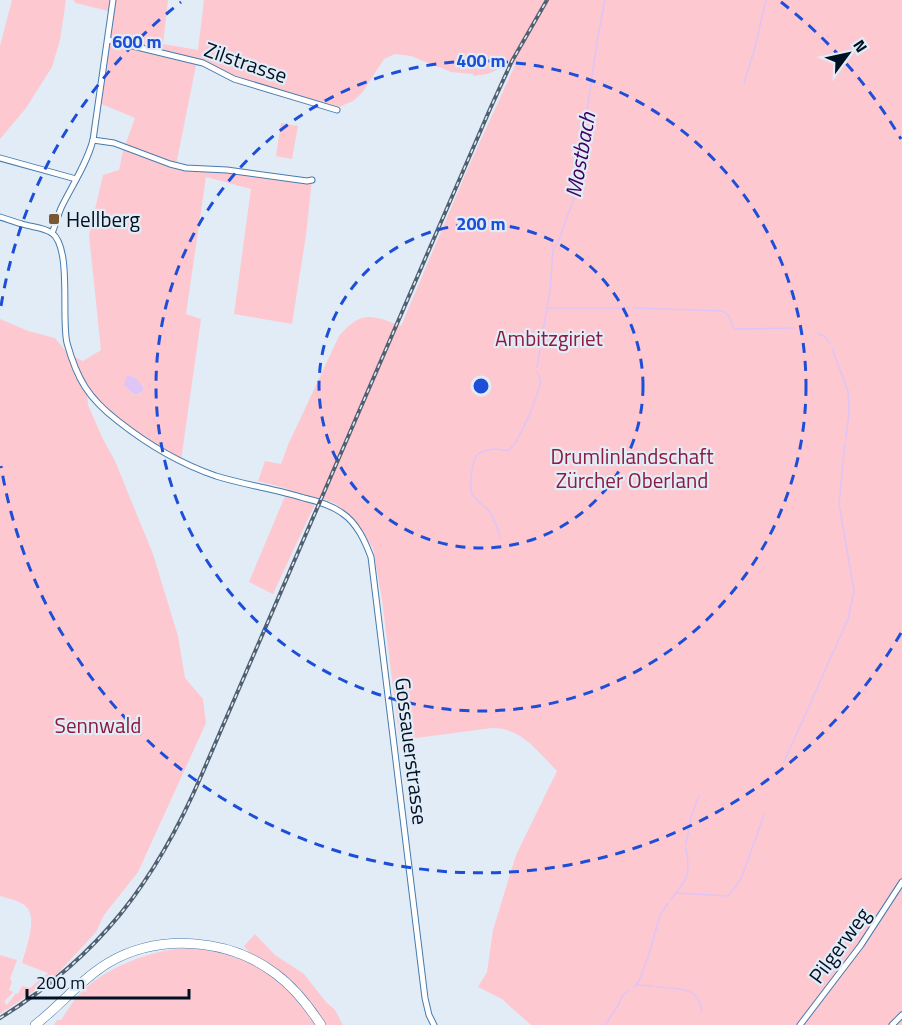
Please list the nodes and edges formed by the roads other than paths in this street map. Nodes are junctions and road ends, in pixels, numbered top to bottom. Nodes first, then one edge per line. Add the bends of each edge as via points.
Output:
1 (113, 0) edge
2 (108, 40) junction
3 (338, 110) dead end
4 (93, 140) junction
5 (0, 158) edge
6 (76, 178) junction
7 (312, 180) dead end
8 (0, 217) edge
9 (52, 233) junction
10 (902, 882) edge
11 (64, 999) junction
12 (902, 1016) edge
13 (319, 1022) edge
14 (35, 1025) edge
15 (46, 1025) edge
16 (434, 1025) edge
17 (800, 1025) edge
18 (892, 1025) edge

1 - 2 street
2 - 3 street, Zilstrasse via 203,63 234,79
2 - 4 street
4 - 6 street
4 - 7 street via 114,143 186,168
5 - 6 street
6 - 9 street
8 - 9 street
9 - 16 street, Gossauerstrasse via 63,256 67,341 81,381 102,409 141,437 199,469 320,502 343,513 365,540 372,557 425,998
10 - 17 street, Pilgerweg via 861,945
11 - 13 highway via 89,976 118,958 156,946 191,944 228,950 259,963 293,988
11 - 14 highway
11 - 15 highway
12 - 18 street

